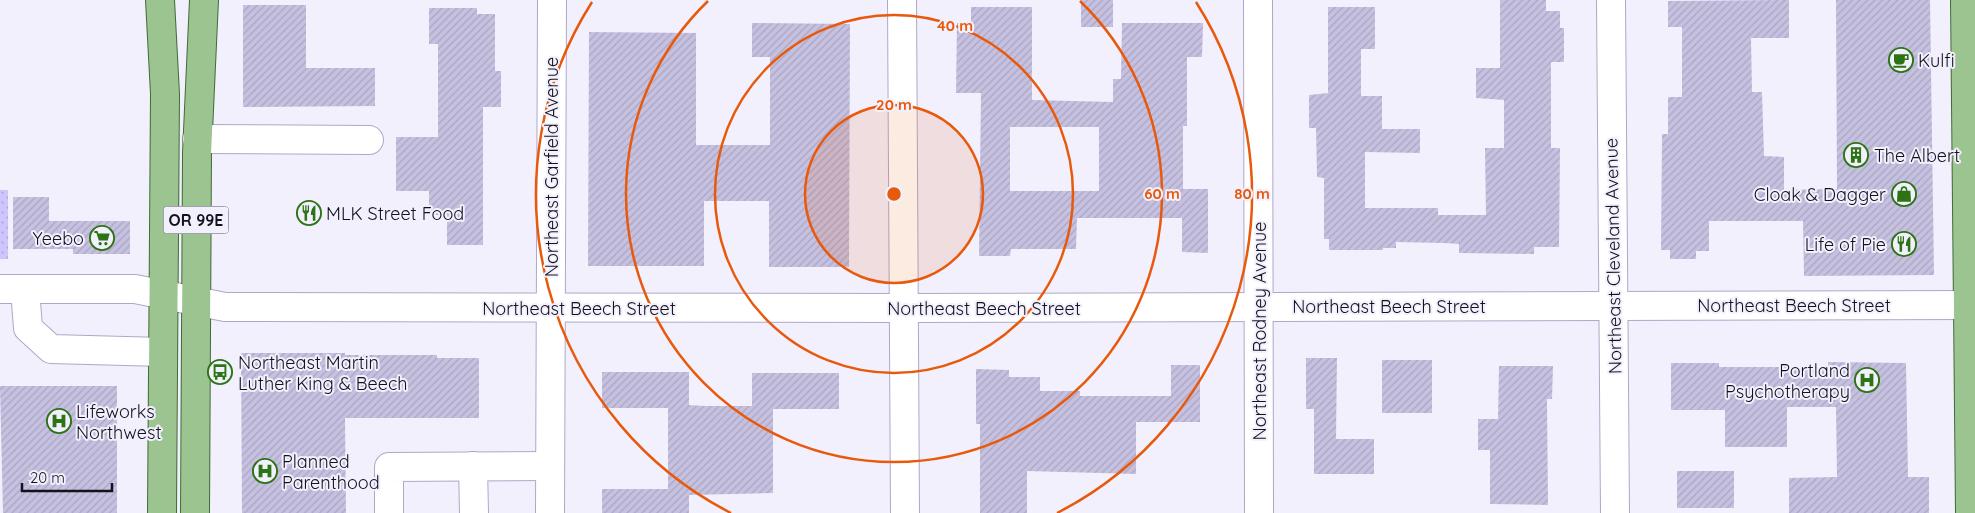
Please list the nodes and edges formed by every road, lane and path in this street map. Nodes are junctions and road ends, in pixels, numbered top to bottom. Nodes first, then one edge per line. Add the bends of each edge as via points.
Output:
1 (160, 0) edge
2 (204, 0) edge
3 (552, 0) edge
4 (902, 0) edge
5 (1258, 0) edge
6 (1611, 0) edge
7 (1965, 0) edge
8 (197, 139) junction
9 (369, 140) dead end
10 (13, 289) edge
11 (164, 295) junction
12 (196, 301) junction
13 (1972, 305) edge
14 (1259, 306) junction
15 (1614, 306) junction
16 (550, 308) junction
17 (904, 308) junction
18 (163, 352) junction
19 (473, 466) junction
20 (550, 466) junction
21 (162, 513) edge
22 (195, 513) edge
23 (389, 513) edge
24 (474, 513) edge
25 (550, 513) edge
26 (905, 513) edge
27 (1259, 513) edge
28 (1615, 513) edge
29 (1970, 513) edge

1 - 11 main road, OR 99E via 164,94
2 - 8 main road, OR 99E
3 - 16 street, Northeast Garfield Avenue
4 - 17 street
5 - 14 street, Northeast Rodney Avenue
6 - 15 street, Northeast Cleveland Avenue
7 - 13 main road
8 - 9 street
8 - 12 main road, OR 99E
10 - 11 street, Northeast Beech Street via 135,289
10 - 18 street via 28,328 51,349
11 - 12 street, Northeast Beech Street
11 - 18 main road, OR 99E
12 - 16 street, Northeast Beech Street via 225,307
12 - 22 main road, OR 99E
13 - 15 street, Northeast Beech Street
13 - 29 main road
14 - 15 street, Northeast Beech Street
14 - 17 street, Northeast Beech Street
14 - 27 street, Northeast Rodney Avenue
15 - 28 street, Northeast Cleveland Avenue
16 - 17 street, Northeast Beech Street
16 - 20 street, Northeast Garfield Avenue
17 - 26 street
18 - 21 main road, OR 99E
19 - 20 street
19 - 23 street via 388,467
19 - 24 street
20 - 25 street, Northeast Garfield Avenue

